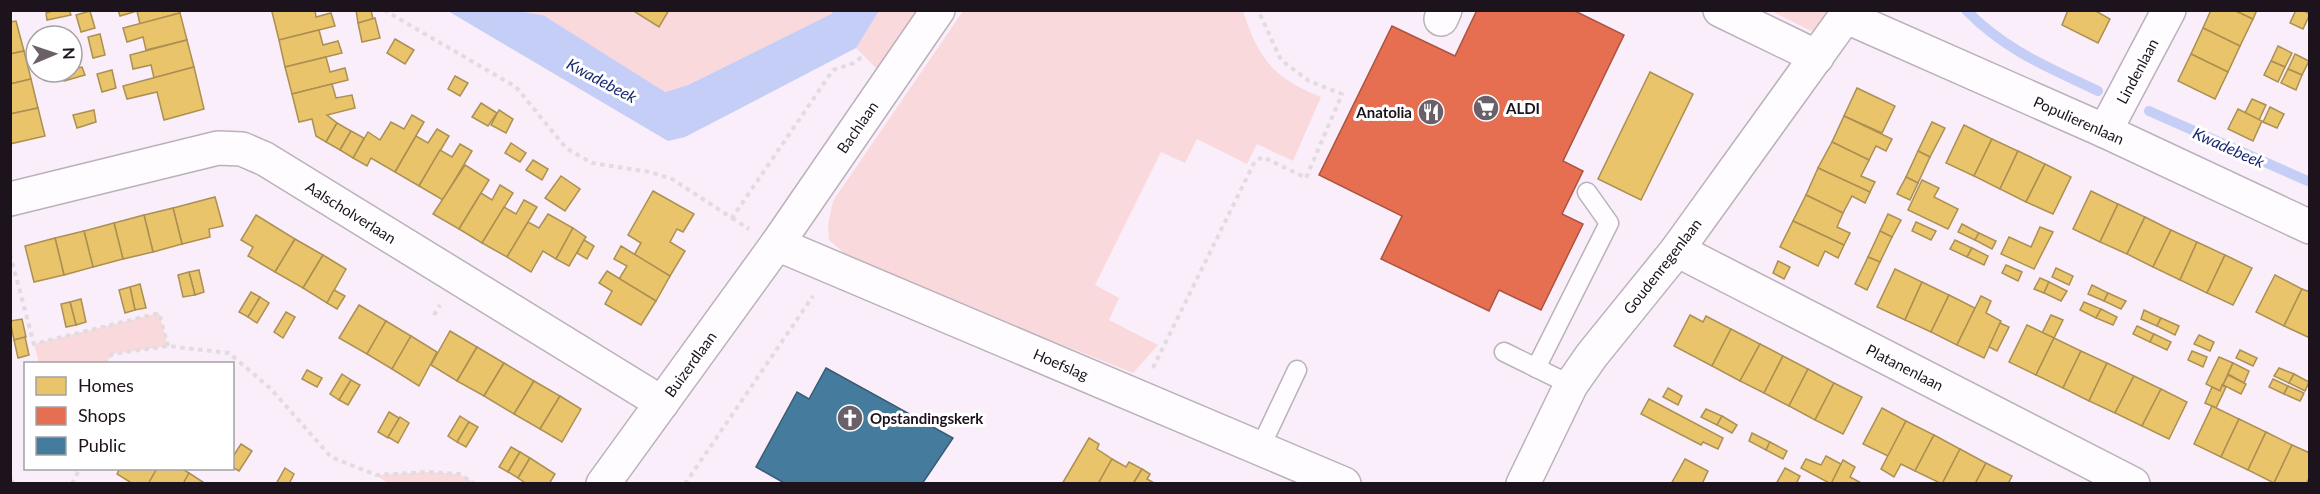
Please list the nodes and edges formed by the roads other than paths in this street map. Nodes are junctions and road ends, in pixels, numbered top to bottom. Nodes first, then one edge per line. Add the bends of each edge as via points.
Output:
1 (938, 10) edge
2 (1720, 10) edge
3 (2169, 10) edge
4 (1849, 14) edge
5 (1817, 57) junction
6 (2105, 131) junction
7 (1587, 192) dead end
8 (10, 199) edge
9 (2310, 227) edge
10 (777, 244) junction
11 (1677, 250) junction
12 (1504, 352) dead end
13 (1536, 368) junction
14 (1297, 370) dead end
15 (1571, 385) junction
16 (662, 403) junction
17 (1260, 448) junction
18 (603, 483) edge
19 (1344, 483) edge
20 (1523, 483) edge
21 (2133, 483) edge

1 - 10 street, Bachlaan
2 - 5 street
3 - 6 street, Lindenlaan
4 - 5 street, Goudenregenlaan
4 - 6 street, Populierenlaan
5 - 11 street, Goudenregenlaan
6 - 9 street, Populierenlaan
7 - 13 lane via 1610,223
8 - 16 street, Aalscholverlaan via 218,148 242,149 265,159
10 - 16 street, Buizerdlaan
10 - 17 street, Hoefslag
11 - 15 street, Goudenregenlaan
11 - 21 street, Platanenlaan
12 - 13 lane
13 - 15 lane
14 - 17 lane
15 - 20 street, Goudenregenlaan
16 - 18 street, Buizerdlaan
17 - 19 street, Hoefslag

